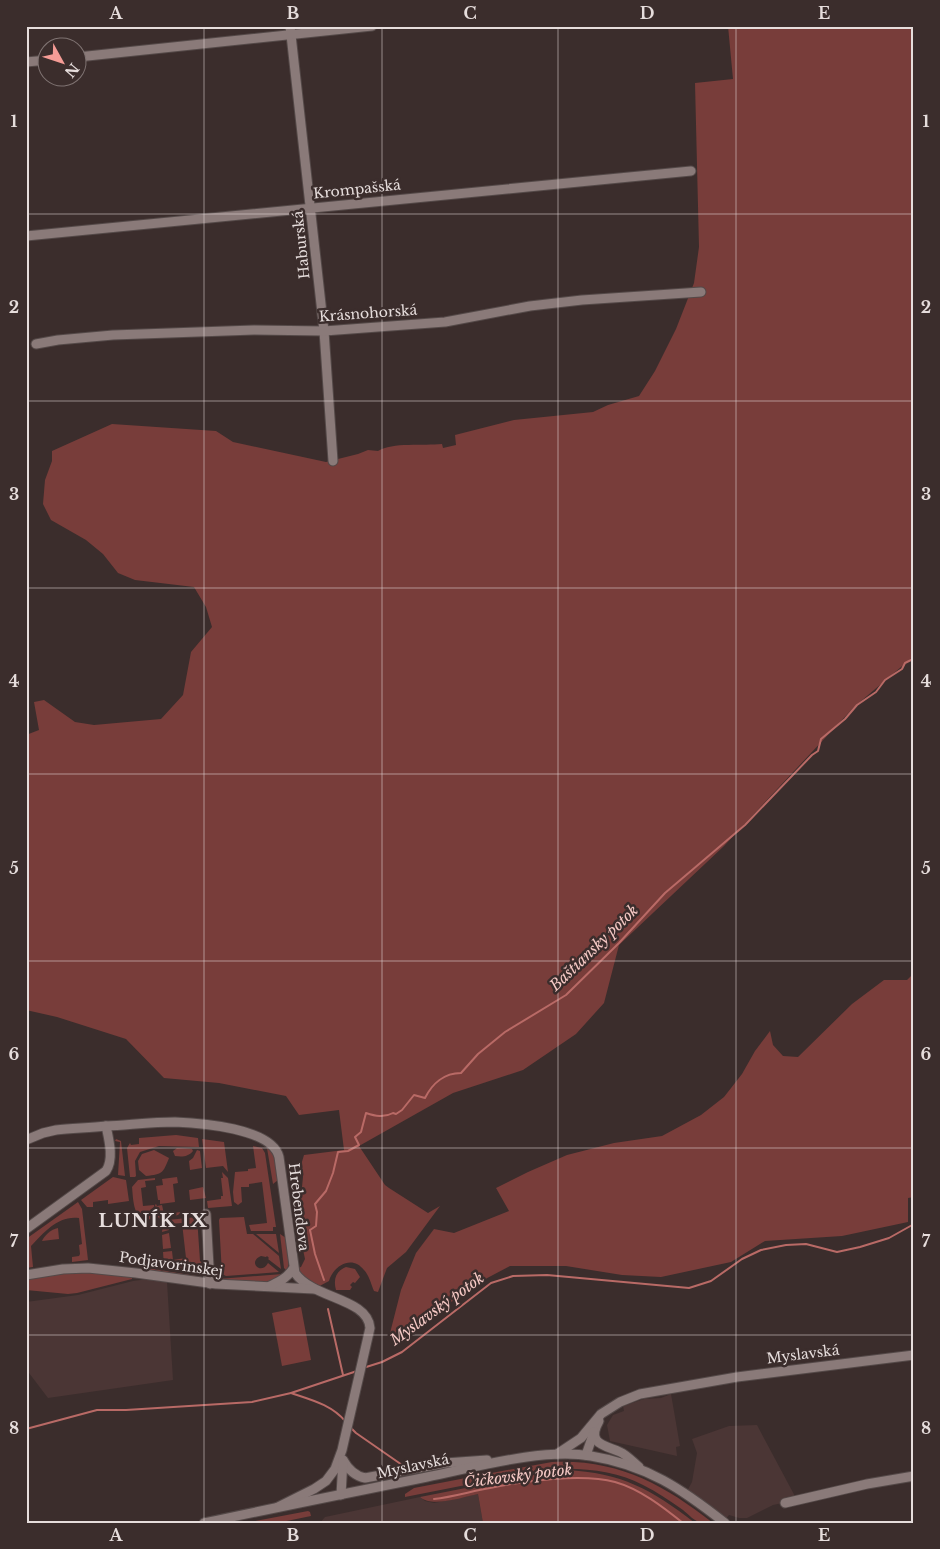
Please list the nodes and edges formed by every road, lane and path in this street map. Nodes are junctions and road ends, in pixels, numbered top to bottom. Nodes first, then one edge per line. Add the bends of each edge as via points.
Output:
1 (372, 26) edge
2 (291, 31) edge
3 (88, 56) edge
4 (691, 171) dead end
5 (311, 208) junction
6 (26, 236) edge
7 (701, 292) dead end
8 (324, 331) junction
9 (36, 344) dead end
10 (333, 461) dead end
11 (106, 1126) junction
12 (26, 1140) edge
13 (206, 1214) dead end
14 (26, 1229) edge
15 (293, 1269) junction
16 (26, 1275) edge
17 (210, 1284) junction
18 (267, 1286) junction
19 (314, 1289) junction
20 (914, 1355) edge
21 (611, 1408) junction
22 (594, 1431) junction
23 (556, 1454) junction
24 (586, 1455) junction
25 (538, 1456) junction
26 (340, 1462) junction
27 (646, 1471) junction
28 (914, 1476) edge
29 (341, 1495) junction
30 (784, 1503) dead end
31 (278, 1507) junction
32 (204, 1523) edge
33 (725, 1523) edge

1 - 2 street
2 - 3 street
2 - 5 street, Haburská
4 - 5 street, Krompašská
5 - 6 street, Krompašská
5 - 8 street, Haburská
7 - 8 street, Krásnohorská via 582,300 445,322
8 - 9 street, Krásnohorská via 113,335
8 - 10 street, Haburská
11 - 12 street, Hrebendova via 56,1130
11 - 14 street via 110,1149 106,1171
11 - 15 street, Hrebendova via 188,1123 244,1131 270,1143 279,1157
13 - 17 street
15 - 18 street via 282,1281
15 - 19 street, Hrebendova
16 - 17 street, Podjavorinskej via 88,1268
17 - 18 street, Podjavorinskej
18 - 19 street, Podjavorinskej
19 - 26 street, Hrebendova via 356,1307 365,1315 370,1328
20 - 21 street, Myslavská via 665,1388 634,1395
21 - 22 street, Myslavská
21 - 23 street, Myslavská via 598,1417 581,1438
22 - 24 street, Myslavská
22 - 27 street via 600,1444 624,1454
23 - 24 street
23 - 25 street, Myslavská
24 - 27 street
25 - 26 street via 445,1463 368,1478 359,1477
25 - 29 street, Myslavská
26 - 29 street, Hrebendova
26 - 31 street via 324,1483
27 - 33 street via 682,1491
28 - 30 street
29 - 31 street, Myslavská
31 - 32 street, Myslavská

